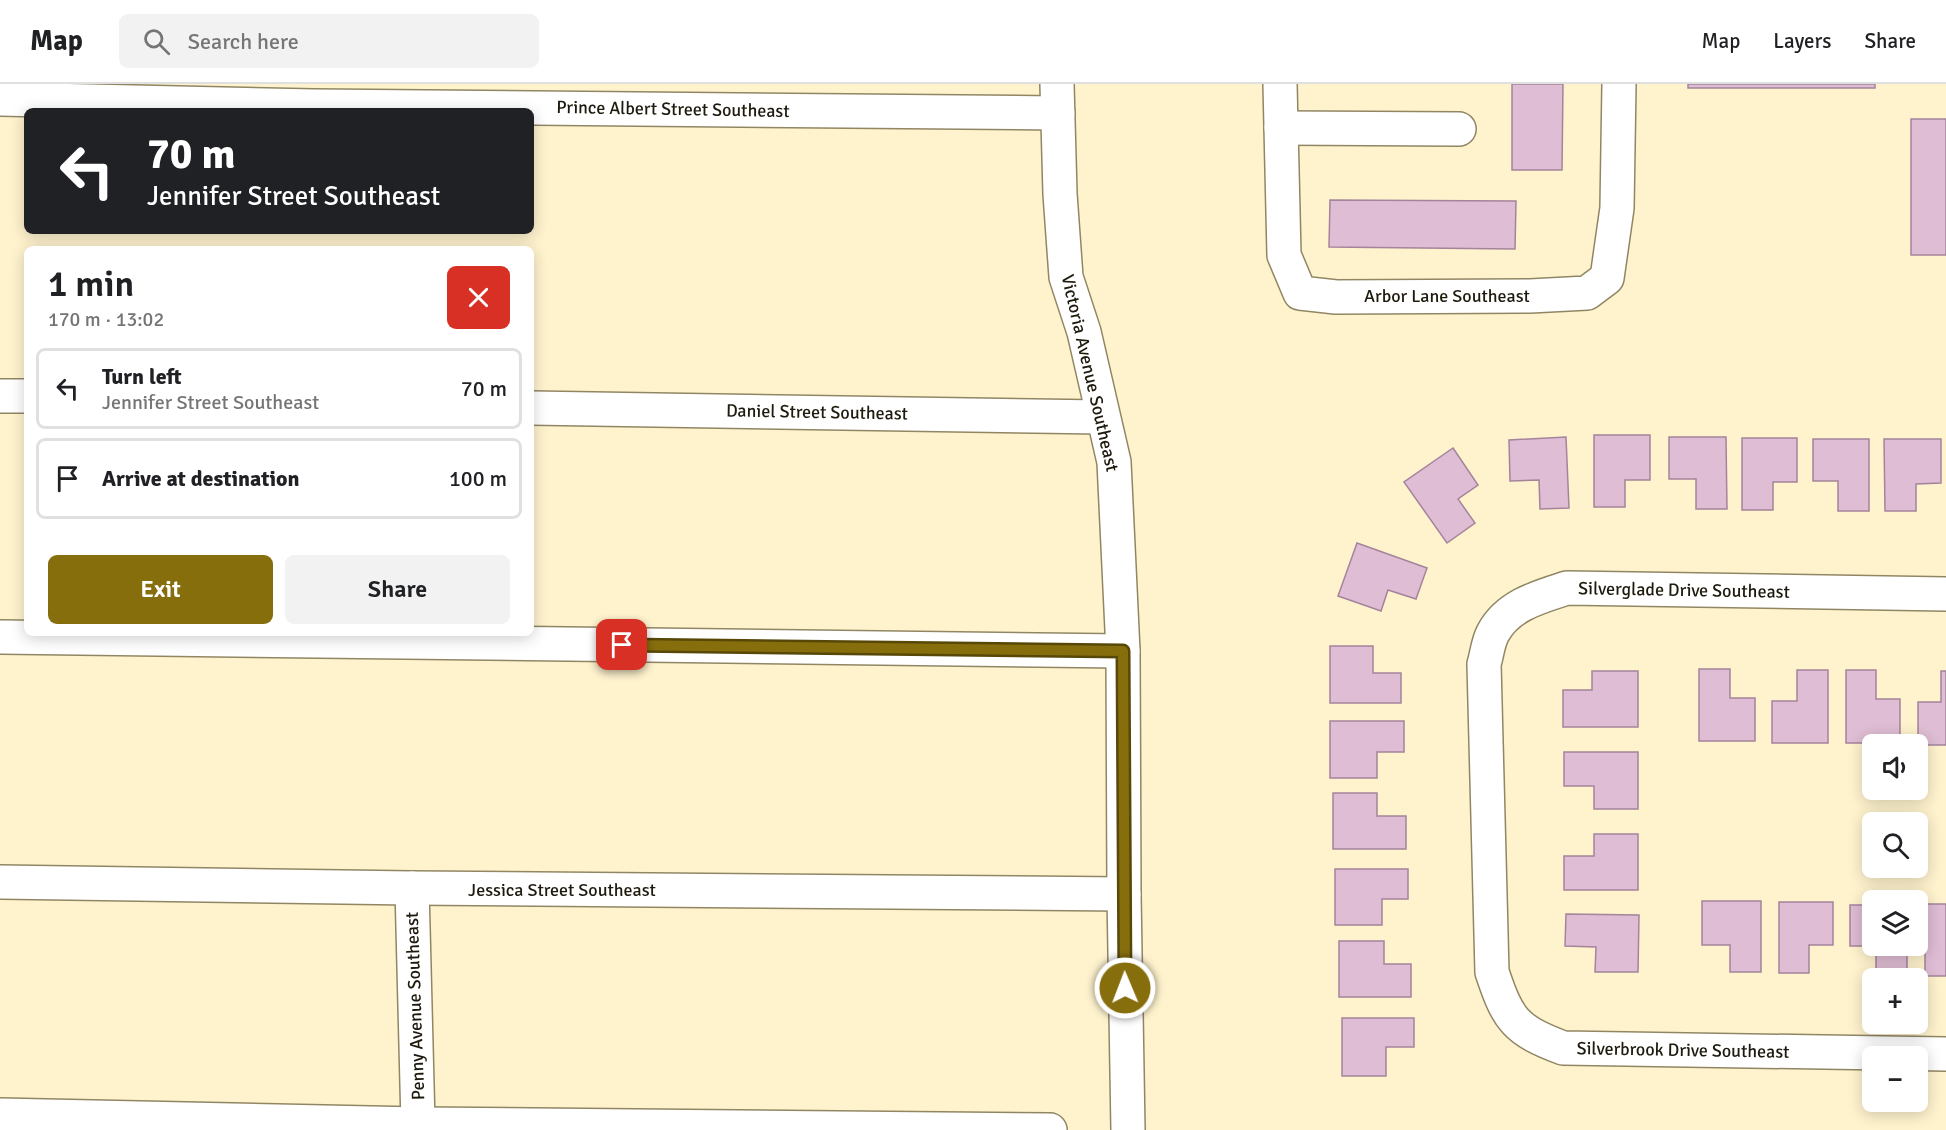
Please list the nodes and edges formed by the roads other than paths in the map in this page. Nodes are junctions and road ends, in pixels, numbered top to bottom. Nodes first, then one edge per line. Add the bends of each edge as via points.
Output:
1 (1280, 84) edge
2 (1619, 84) edge
3 (0, 99) edge
4 (1057, 99) edge
5 (1281, 129) junction
6 (1459, 129) dead end
7 (0, 396) edge
8 (24, 396) edge
9 (534, 408) edge
10 (1102, 417) junction
11 (1946, 594) edge
12 (0, 637) edge
13 (407, 638) edge
14 (1123, 651) junction
15 (1489, 831) joint
16 (0, 882) edge
17 (412, 888) junction
18 (1124, 894) junction
19 (1946, 1054) edge
20 (0, 1115) edge
21 (418, 1124) junction
22 (1050, 1130) edge
23 (1128, 1130) edge

1 - 5 street, Arbor Lane Southeast
2 - 5 street, Arbor Lane Southeast via 1617,208 1607,278 1587,293 1347,297 1300,293 1284,255
3 - 4 street, Prince Albert Street Southeast via 314,106
4 - 10 street, Victoria Avenue Southeast via 1066,277 1084,332
5 - 6 street
7 - 8 street
9 - 10 street, Daniel Street Southeast
10 - 14 street, Victoria Avenue Southeast via 1114,462
11 - 15 street, Silverglade Drive Southeast via 1568,588 1527,602 1510,611 1493,633 1484,664
12 - 13 street
13 - 14 street
14 - 18 street, Victoria Avenue Southeast
15 - 19 street, Silverbrook Drive Southeast via 1492,972 1512,1019 1534,1037 1563,1048
16 - 17 street, Jessica Street Southeast
17 - 18 street, Jessica Street Southeast
17 - 21 street, Penny Avenue Southeast
18 - 23 street, Victoria Avenue Southeast
20 - 21 street
21 - 22 street

